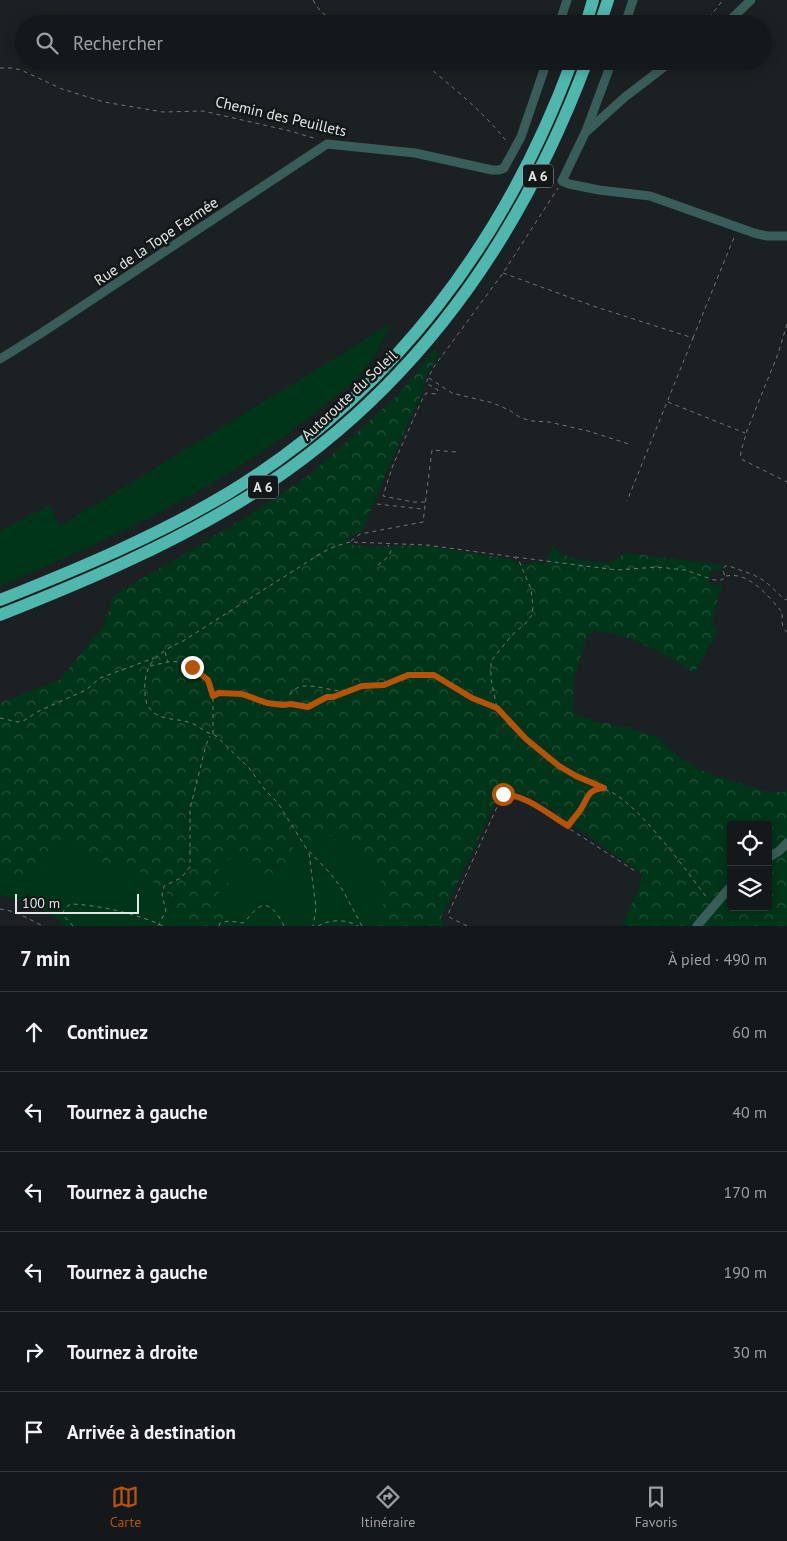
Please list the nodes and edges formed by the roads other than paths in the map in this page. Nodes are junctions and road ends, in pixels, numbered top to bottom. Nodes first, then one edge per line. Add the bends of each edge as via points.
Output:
1 (567, 0) edge
2 (593, 0) edge
3 (608, 0) edge
4 (633, 0) edge
5 (751, 0) edge
6 (562, 15) edge
7 (589, 15) edge
8 (603, 15) edge
9 (628, 15) edge
10 (735, 15) edge
11 (544, 70) edge
12 (569, 70) edge
13 (584, 70) edge
14 (609, 70) edge
15 (660, 70) edge
16 (585, 133) junction
17 (326, 144) joint
18 (787, 236) edge
19 (0, 359) edge
20 (0, 600) edge
21 (0, 615) edge
22 (787, 843) edge
23 (772, 856) edge
24 (727, 891) edge
25 (697, 926) edge

1 - 6 street
2 - 7 highway
3 - 8 highway
4 - 9 street
5 - 10 street
11 - 17 street, Chemin des Peuillets via 514,150 504,168 496,171 415,153
12 - 20 highway, Autoroute du Soleil / A 6 via 530,162 484,243 424,324 358,393 296,446 216,500 115,552
13 - 21 highway, Autoroute du Soleil / A 6 via 542,168 495,251 434,334 367,404 298,462 223,512 121,564
14 - 16 street
15 - 16 street
16 - 18 street via 562,180 569,184 650,196 767,236
17 - 19 street, Rue de la Tope Fermée
22 - 23 street
24 - 25 street

